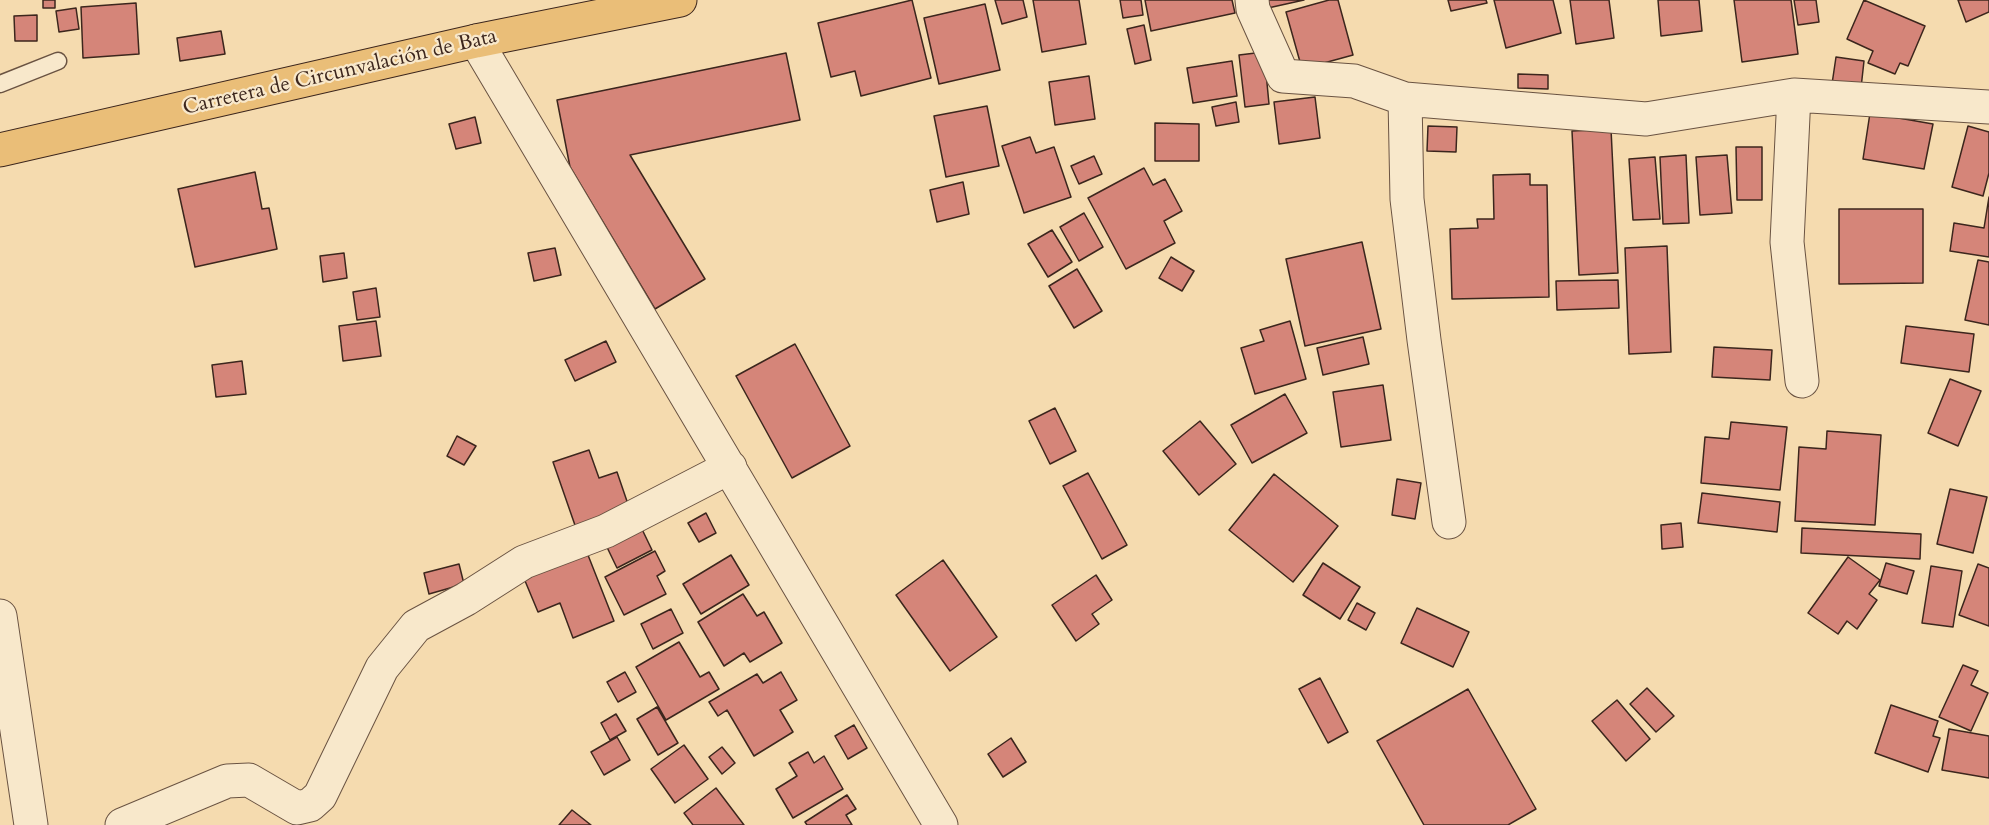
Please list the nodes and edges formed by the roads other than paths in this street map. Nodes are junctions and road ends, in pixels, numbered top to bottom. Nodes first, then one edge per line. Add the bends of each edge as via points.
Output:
1 (681, 0) edge
2 (1251, 0) edge
3 (606, 7) edge
4 (476, 41) junction
5 (58, 61) dead end
6 (0, 84) edge
7 (1794, 95) junction
8 (1405, 99) junction
9 (1989, 107) edge
10 (0, 150) edge
11 (1802, 381) dead end
12 (730, 467) junction
13 (1449, 522) dead end
14 (0, 615) edge
15 (31, 825) edge
16 (122, 825) edge
17 (941, 825) edge

1 - 3 main road, Carretera de Circunvalación de Bata
2 - 8 street via 1283,76 1354,81
3 - 4 main road, Carretera de Circunvalación de Bata
4 - 10 main road, Carretera de Circunvalación de Bata
4 - 12 street
5 - 6 lane
7 - 8 street via 1646,119
7 - 9 street
7 - 11 street via 1787,242
8 - 13 street via 1407,199
12 - 16 street via 606,531 524,562 416,626 382,668 320,795 310,805 297,808 249,780 227,781
12 - 17 street
14 - 15 street

